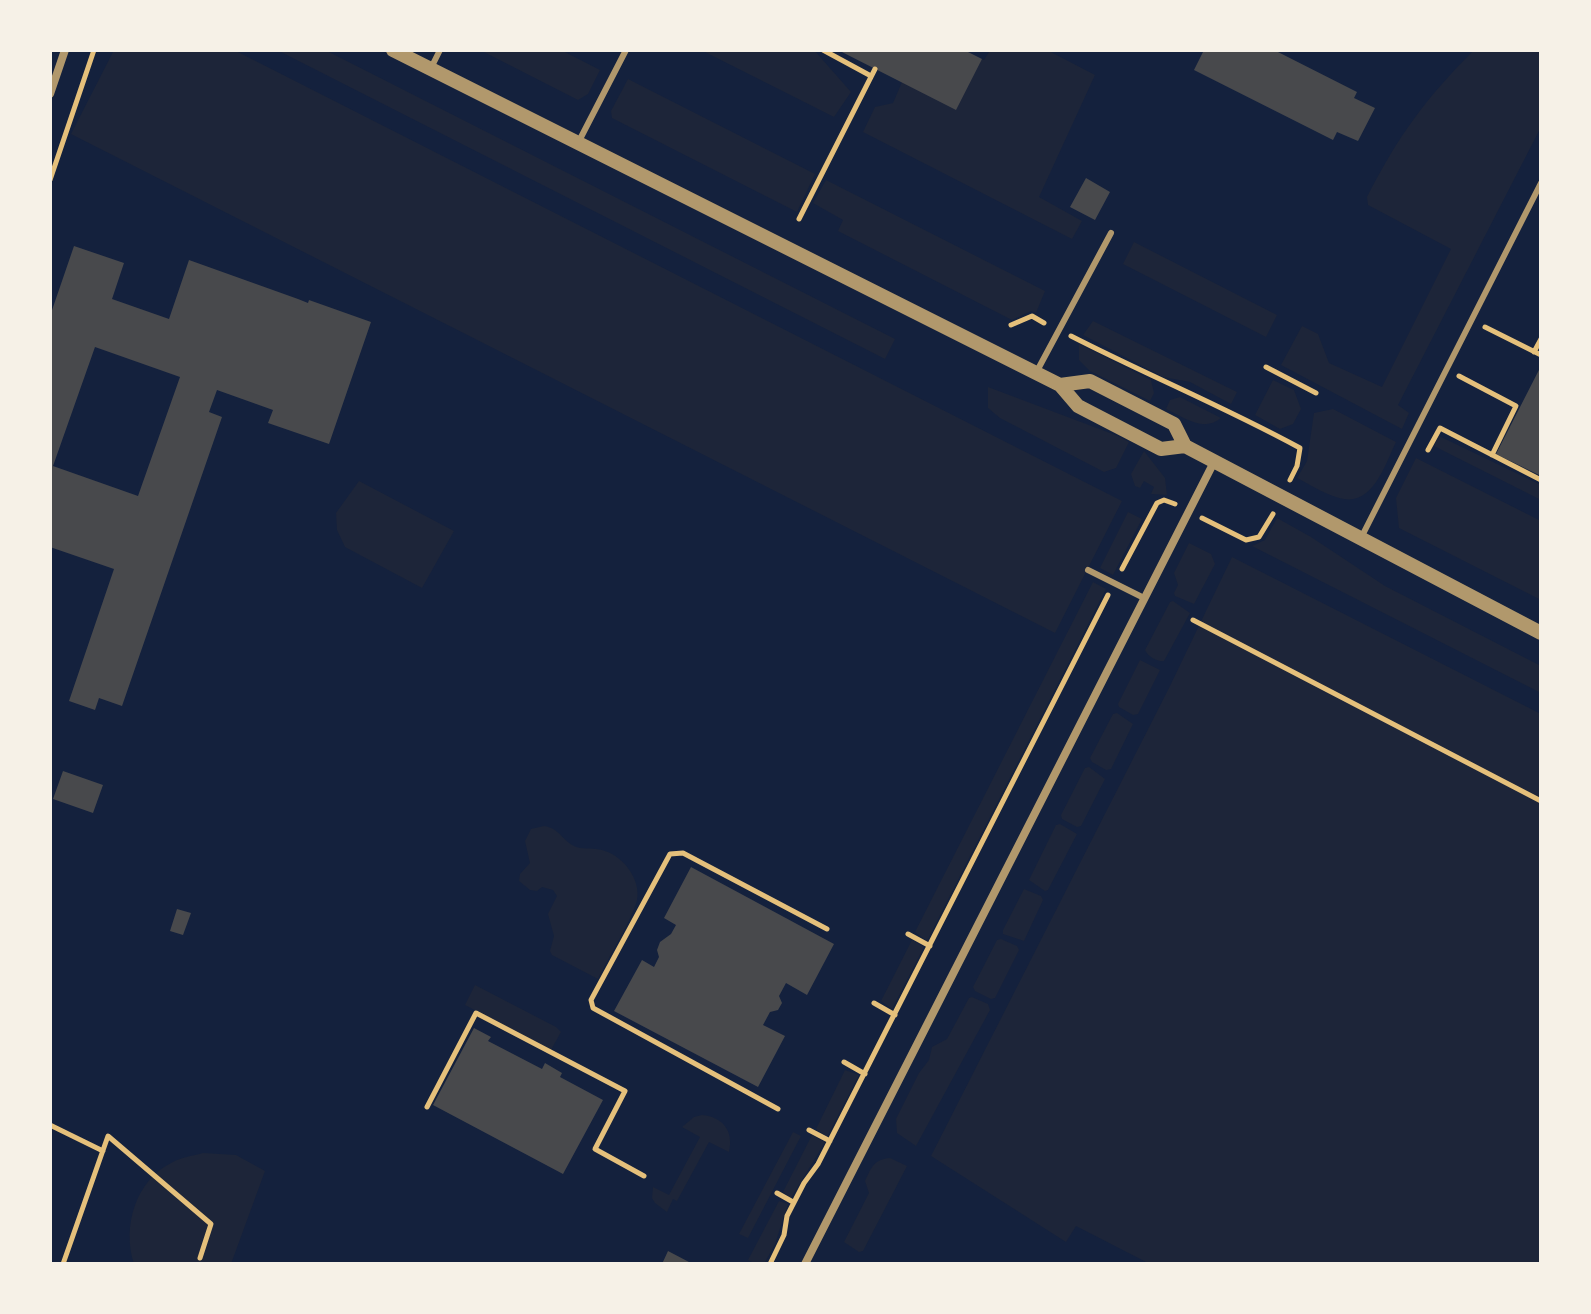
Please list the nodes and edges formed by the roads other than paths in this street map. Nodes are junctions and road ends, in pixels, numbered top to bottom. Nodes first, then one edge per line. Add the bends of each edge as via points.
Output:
1 (65, 50) edge
2 (393, 50) edge
3 (440, 50) edge
4 (626, 50) edge
5 (430, 69) junction
6 (50, 94) edge
7 (578, 144) junction
8 (1541, 183) edge
9 (1111, 233) dead end
10 (1036, 373) junction
11 (1060, 385) junction
12 (1185, 446) junction
13 (1214, 462) junction
14 (1361, 540) junction
15 (1088, 570) dead end
16 (1144, 598) junction
17 (1541, 633) edge
18 (805, 1264) edge

1 - 6 street
2 - 5 street
3 - 5 lane
4 - 7 lane
5 - 7 street
7 - 10 street
8 - 14 lane
9 - 10 lane
10 - 11 street
11 - 12 street via 1078,406 1161,449
11 - 12 street via 1090,381 1174,424
12 - 13 street
13 - 14 street
13 - 16 street
14 - 17 street
15 - 16 lane
16 - 18 street

